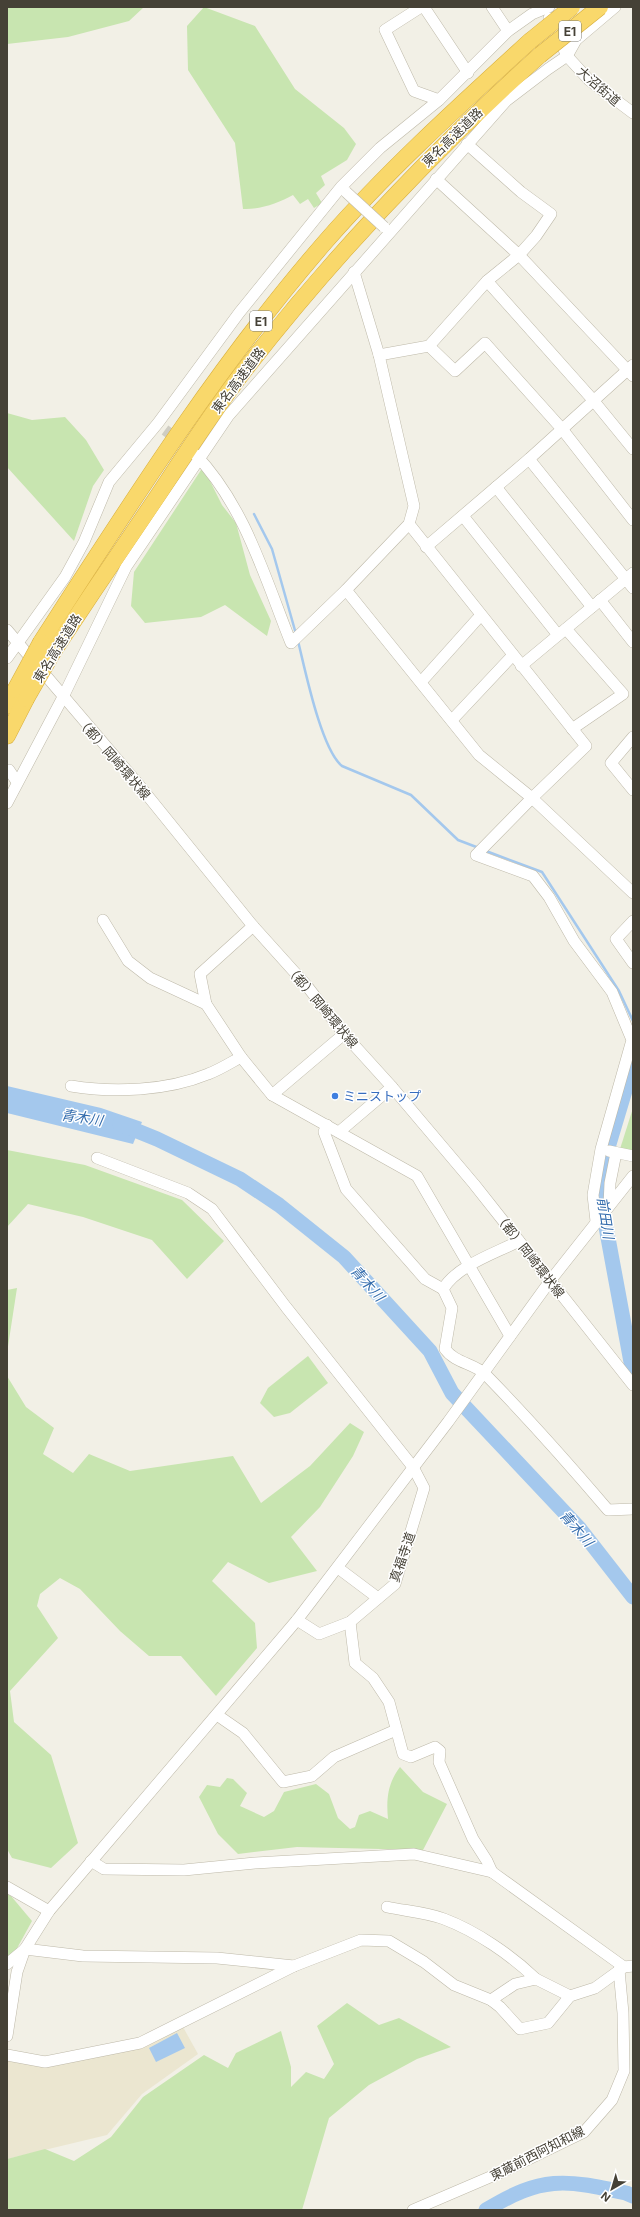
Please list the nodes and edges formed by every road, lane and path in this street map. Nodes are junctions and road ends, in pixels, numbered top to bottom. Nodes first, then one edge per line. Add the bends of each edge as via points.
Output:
1 (423, 7) edge
2 (492, 7) edge
3 (572, 7) edge
4 (600, 7) edge
5 (615, 7) edge
6 (546, 8) edge
7 (508, 31) junction
8 (567, 56) junction
9 (468, 73) junction
10 (439, 100) junction
11 (633, 113) edge
12 (467, 144) junction
13 (436, 179) junction
14 (343, 190) junction
15 (387, 230) junction
16 (519, 255) junction
17 (354, 272) junction
18 (487, 281) junction
19 (429, 346) junction
20 (379, 355) junction
21 (631, 370) edge
22 (593, 400) junction
23 (562, 429) junction
24 (633, 449) edge
25 (198, 456) junction
26 (529, 459) junction
27 (496, 487) junction
28 (463, 516) junction
29 (633, 520) edge
30 (409, 524) junction
31 (426, 547) junction
32 (630, 580) edge
33 (346, 590) junction
34 (596, 604) junction
35 (481, 615) junction
36 (7, 630) edge
37 (562, 632) junction
38 (17, 642) junction
39 (633, 642) edge
40 (47, 647) junction
41 (513, 654) junction
42 (7, 658) edge
43 (521, 666) junction
44 (421, 682) junction
45 (21, 694) junction
46 (62, 697) junction
47 (7, 706) edge
48 (452, 720) junction
49 (572, 728) junction
50 (7, 736) edge
51 (633, 737) edge
52 (9, 770) dead end
53 (17, 782) junction
54 (633, 790) edge
55 (532, 798) junction
56 (7, 803) edge
57 (633, 893) edge
58 (103, 920) dead end
59 (633, 921) edge
60 (253, 926) junction
61 (633, 963) edge
62 (206, 1004) junction
63 (344, 1034) junction
64 (633, 1040) edge
65 (241, 1057) junction
66 (71, 1086) dead end
67 (392, 1087) junction
68 (272, 1095) junction
69 (327, 1125) junction
70 (339, 1132) junction
71 (600, 1150) junction
72 (616, 1152) junction
73 (633, 1156) edge
74 (97, 1158) dead end
75 (631, 1184) edge
76 (609, 1205) junction
77 (596, 1221) junction
78 (519, 1241) junction
79 (469, 1267) junction
80 (550, 1281) junction
81 (443, 1289) junction
82 (510, 1336) junction
83 (483, 1374) junction
84 (633, 1385) edge
85 (413, 1467) junction
86 (628, 1510) edge
87 (338, 1568) junction
88 (378, 1598) junction
89 (297, 1620) junction
90 (350, 1622) junction
91 (216, 1715) junction
92 (396, 1730) junction
93 (91, 1861) junction
94 (492, 1872) junction
95 (7, 1887) edge
96 (387, 1907) dead end
97 (49, 1911) junction
98 (25, 1949) junction
99 (7, 1964) edge
100 (294, 1966) junction
101 (625, 1968) edge
102 (536, 1979) junction
103 (570, 1996) junction
104 (491, 2000) junction
105 (7, 2036) edge
106 (7, 2055) edge
107 (417, 2209) edge

1 - 9 street
1 - 10 street via 385,30 414,92
2 - 7 street
3 - 40 highway, 東名高速道路 / E1, bridge via 530,41 420,142 326,240 198,403 138,491
4 - 40 highway, 東名高速道路 / E1, bridge via 540,55 434,155 386,204 306,294 242,373
5 - 8 street via 576,40
6 - 7 street via 532,14
6 - 8 street, 大沼街道
7 - 9 street
8 - 11 street, 大沼街道 via 589,80
8 - 12 street via 506,101
9 - 10 street
10 - 14 street via 380,148
12 - 13 street
12 - 16 street via 521,192 551,214
13 - 15 street
13 - 16 street
14 - 15 street, bridge
14 - 38 street via 239,313 161,427 109,482 84,542 65,577
15 - 17 street
16 - 18 street
16 - 21 street
17 - 20 street
17 - 25 street via 229,415
18 - 19 street
18 - 22 street
19 - 20 street
19 - 23 street via 454,371 485,343
20 - 30 street via 414,506
21 - 22 street
22 - 23 street
22 - 24 street
23 - 26 street
23 - 29 street
25 - 33 street via 212,471 252,539 291,643
25 - 46 street via 126,567
26 - 27 street
26 - 32 street
27 - 28 street
27 - 34 street
28 - 31 street
28 - 37 street
30 - 31 street
30 - 33 street
31 - 35 street
32 - 34 street
33 - 44 street
34 - 37 street
34 - 39 street
35 - 41 street
35 - 44 street
36 - 38 street, （都）岡崎環状線
37 - 43 street
37 - 49 street via 623,694
38 - 42 street
38 - 46 street, （都）岡崎環状線
40 - 45 highway, 東名高速道路 / E1, bridge
41 - 43 street
41 - 48 street
43 - 49 street
44 - 48 street
45 - 47 highway, 東名高速道路 / E1
45 - 50 highway, 東名高速道路 / E1
46 - 53 street
46 - 60 street, （都）岡崎環状線
48 - 55 street via 479,755
49 - 55 street via 586,746
51 - 54 street via 611,763
52 - 53 street
53 - 56 street
55 - 57 street
55 - 64 street via 476,855 533,876 549,897 574,941 612,992
58 - 62 street via 128,961 150,978
59 - 61 street via 616,939
60 - 62 street via 200,974
60 - 63 street, （都）岡崎環状線 via 307,986
62 - 65 street
63 - 67 street, （都）岡崎環状線
63 - 68 street
64 - 71 street
65 - 66 street via 208,1075 153,1088 92,1089
65 - 68 street
67 - 70 street
67 - 78 street, （都）岡崎環状線
68 - 69 street
69 - 70 street
69 - 81 street via 324,1132 346,1189 425,1279
70 - 79 street via 417,1176
71 - 72 street
71 - 77 street via 593,1195
72 - 73 street
72 - 76 street
74 - 85 street, 真福寺道 via 188,1193 212,1209 286,1308
75 - 76 street
76 - 77 street
77 - 80 street
78 - 79 street
78 - 80 street, （都）岡崎環状線
79 - 81 street via 449,1280
79 - 82 street
80 - 82 street
80 - 84 street, （都）岡崎環状線
81 - 83 street via 452,1308 445,1349 451,1357
82 - 83 street
83 - 85 street
83 - 86 street via 557,1450 608,1510
85 - 87 street
85 - 88 street, 真福寺道 via 424,1488 395,1584
87 - 88 street
87 - 89 street
88 - 90 street, 真福寺道
89 - 90 street, 真福寺道 via 319,1634
89 - 91 street
90 - 92 street via 355,1664 373,1678 389,1702
91 - 92 street via 243,1733 283,1782 312,1776 334,1757
91 - 93 street
92 - 94 street via 403,1754 411,1757 435,1747 440,1751 439,1762 473,1839
93 - 94 street via 104,1869 184,1870 255,1863 414,1854
93 - 97 street
94 - 101 street
95 - 97 street
96 - 102 street via 443,1919 516,1960
97 - 98 street
98 - 99 street
98 - 100 street via 83,1956 217,1958
98 - 105 street via 15,1980
100 - 104 street via 361,1940 389,1941 424,1962 454,1985
100 - 106 street via 140,2043 45,2062
101 - 103 street via 595,1988
101 - 107 street, 東蔵前西阿知和線 via 624,2072 612,2100 584,2132
102 - 103 street
102 - 104 street via 515,1984
103 - 104 street via 548,2023 520,2029

